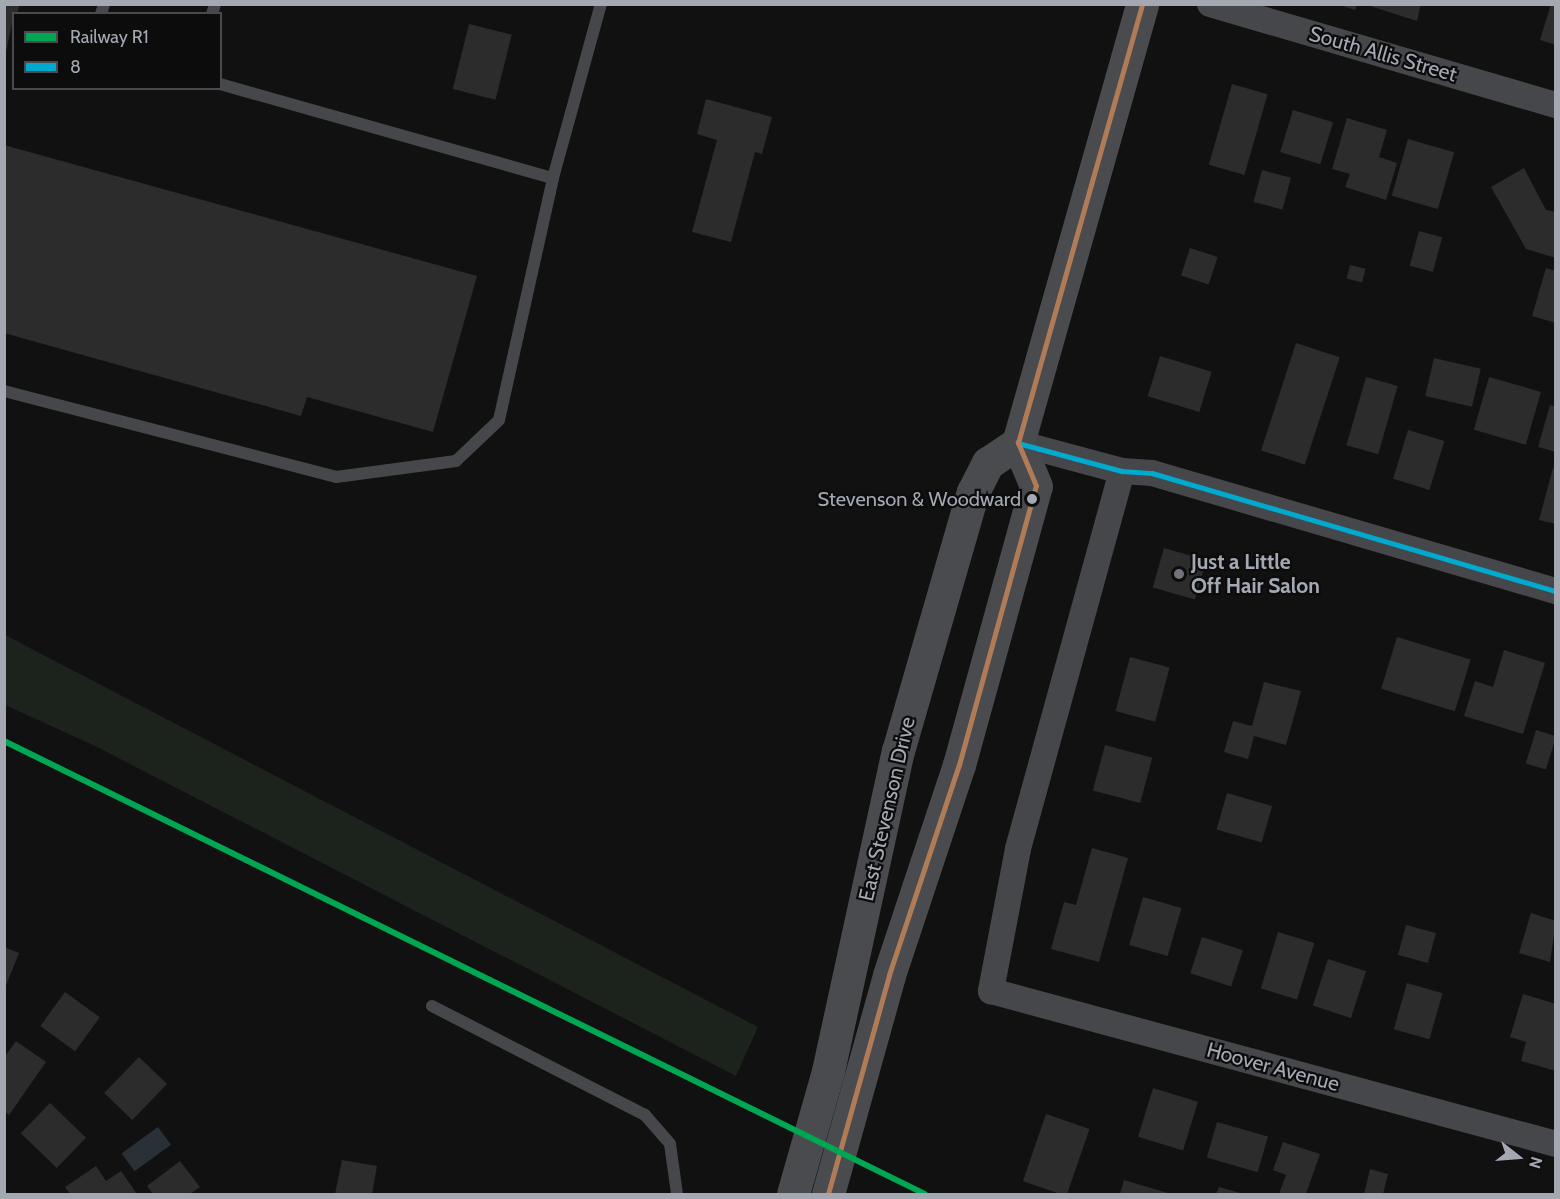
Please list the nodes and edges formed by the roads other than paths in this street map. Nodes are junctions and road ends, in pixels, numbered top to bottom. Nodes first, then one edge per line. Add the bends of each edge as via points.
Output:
1 (601, 4) edge
2 (1142, 4) edge
3 (1210, 4) edge
4 (222, 85) edge
5 (1556, 105) edge
6 (554, 178) junction
7 (4, 391) edge
8 (1018, 443) junction
9 (1122, 471) junction
10 (1556, 591) edge
11 (432, 1006) dead end
12 (1556, 1144) edge
13 (677, 1194) edge
14 (793, 1194) edge
15 (828, 1194) edge

1 - 6 lane
2 - 8 main road
3 - 5 street, South Allis Street
4 - 6 lane
6 - 7 lane via 499,420 456,460 336,477
8 - 9 street
8 - 14 main road, East Stevenson Drive via 988,463 973,492 898,751 828,1071
8 - 15 main road via 1036,486 959,765 889,975
9 - 10 street via 1152,473
9 - 12 street, Hoover Avenue via 1018,849 991,991
11 - 13 lane via 645,1115 670,1144

